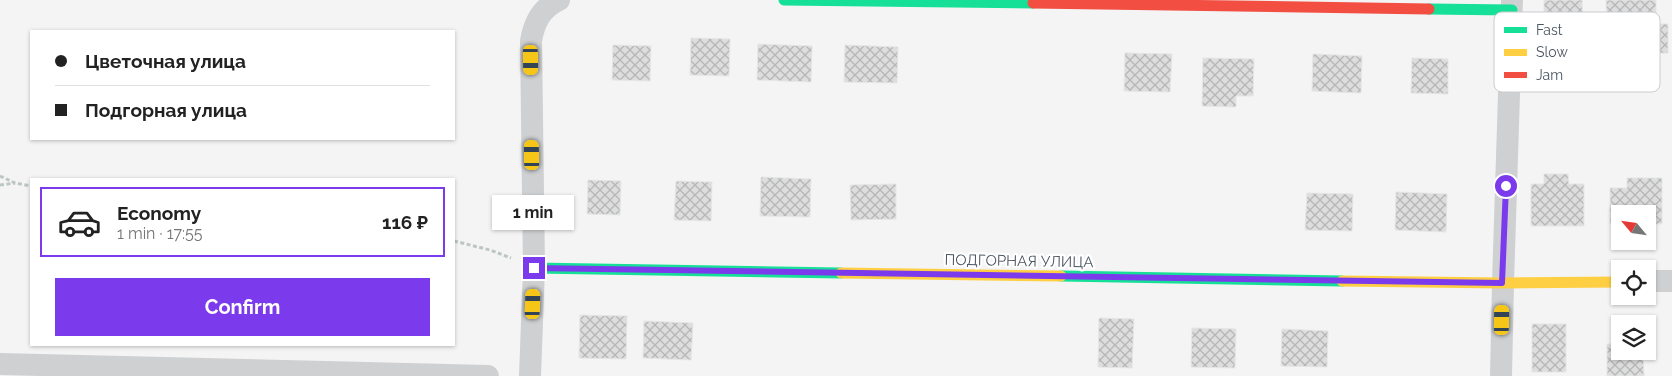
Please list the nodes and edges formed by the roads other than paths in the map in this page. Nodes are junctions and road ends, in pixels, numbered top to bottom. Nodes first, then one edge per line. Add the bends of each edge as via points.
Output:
1 (559, 0) edge
2 (784, 0) edge
3 (1512, 5) edge
4 (1509, 92) edge
5 (534, 268) junction
6 (1656, 281) edge
7 (1672, 281) edge
8 (1611, 282) edge
9 (1502, 283) junction
10 (0, 364) edge
11 (488, 376) edge
12 (530, 376) edge
13 (1501, 376) edge

1 - 5 street via 541,13 531,41
2 - 3 street
4 - 9 street
5 - 9 street, ПОДГОРНАЯ УЛИЦА
5 - 12 street
6 - 7 street
8 - 9 street, ПОДГОРНАЯ УЛИЦА
9 - 13 street
10 - 11 street

